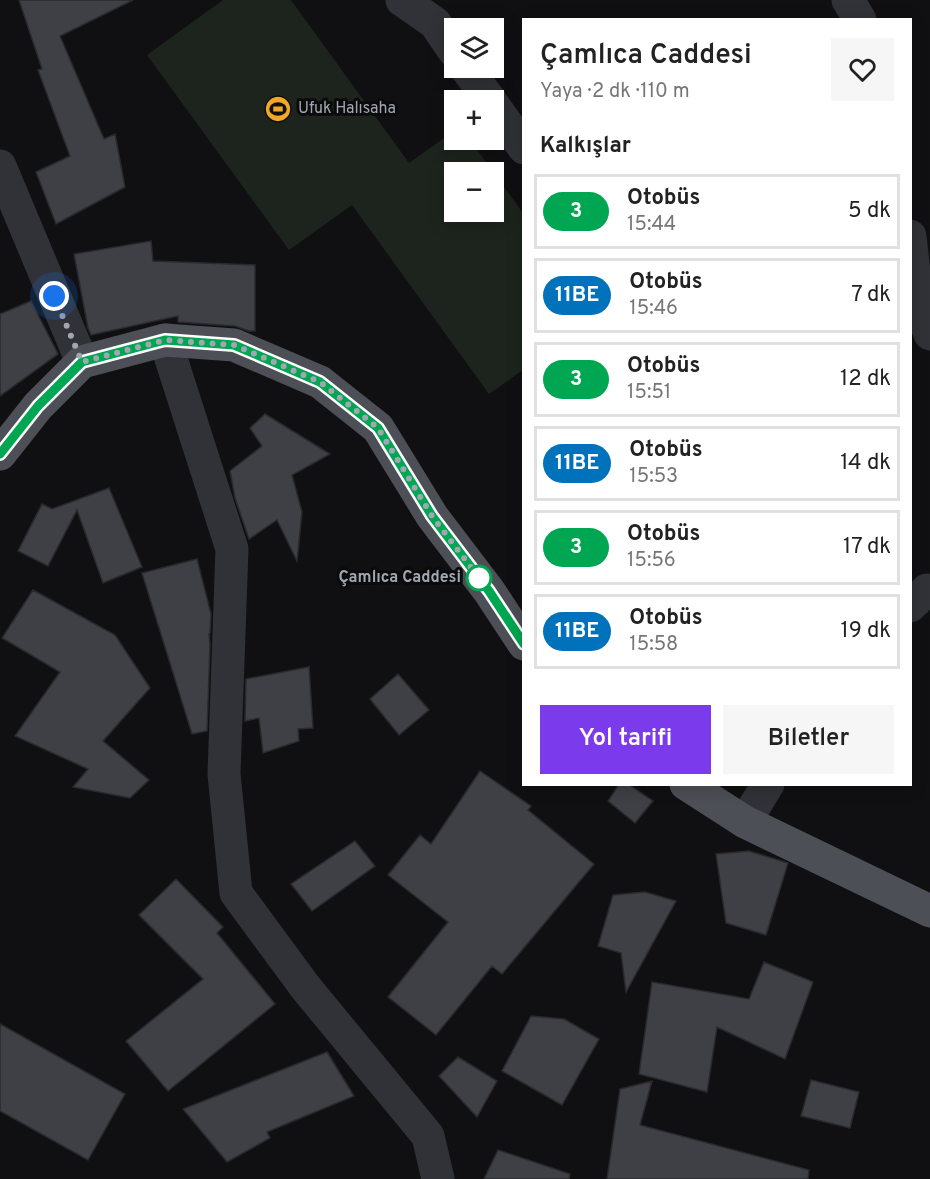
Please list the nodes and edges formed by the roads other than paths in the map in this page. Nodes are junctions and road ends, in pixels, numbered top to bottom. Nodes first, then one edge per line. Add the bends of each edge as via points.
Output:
1 (402, 0) edge
2 (848, 0) edge
3 (859, 18) edge
4 (444, 36) edge
5 (504, 120) edge
6 (522, 145) edge
7 (0, 166) edge
8 (912, 254) edge
9 (930, 334) edge
10 (165, 340) junction
11 (82, 362) junction
12 (0, 454) edge
13 (522, 641) edge
14 (689, 786) edge
15 (745, 786) edge
16 (767, 786) edge
17 (745, 822) junction
18 (930, 911) edge
19 (438, 1179) edge

1 - 4 street via 435,23
2 - 3 street
5 - 6 street
7 - 11 street
8 - 9 street via 917,300
10 - 11 main road
10 - 13 main road via 234,345 320,382 378,428 432,516
10 - 19 street via 232,549 224,774 236,893 306,987 428,1137
11 - 12 main road via 38,406
14 - 17 main road
15 - 17 street
16 - 17 street
17 - 18 main road

